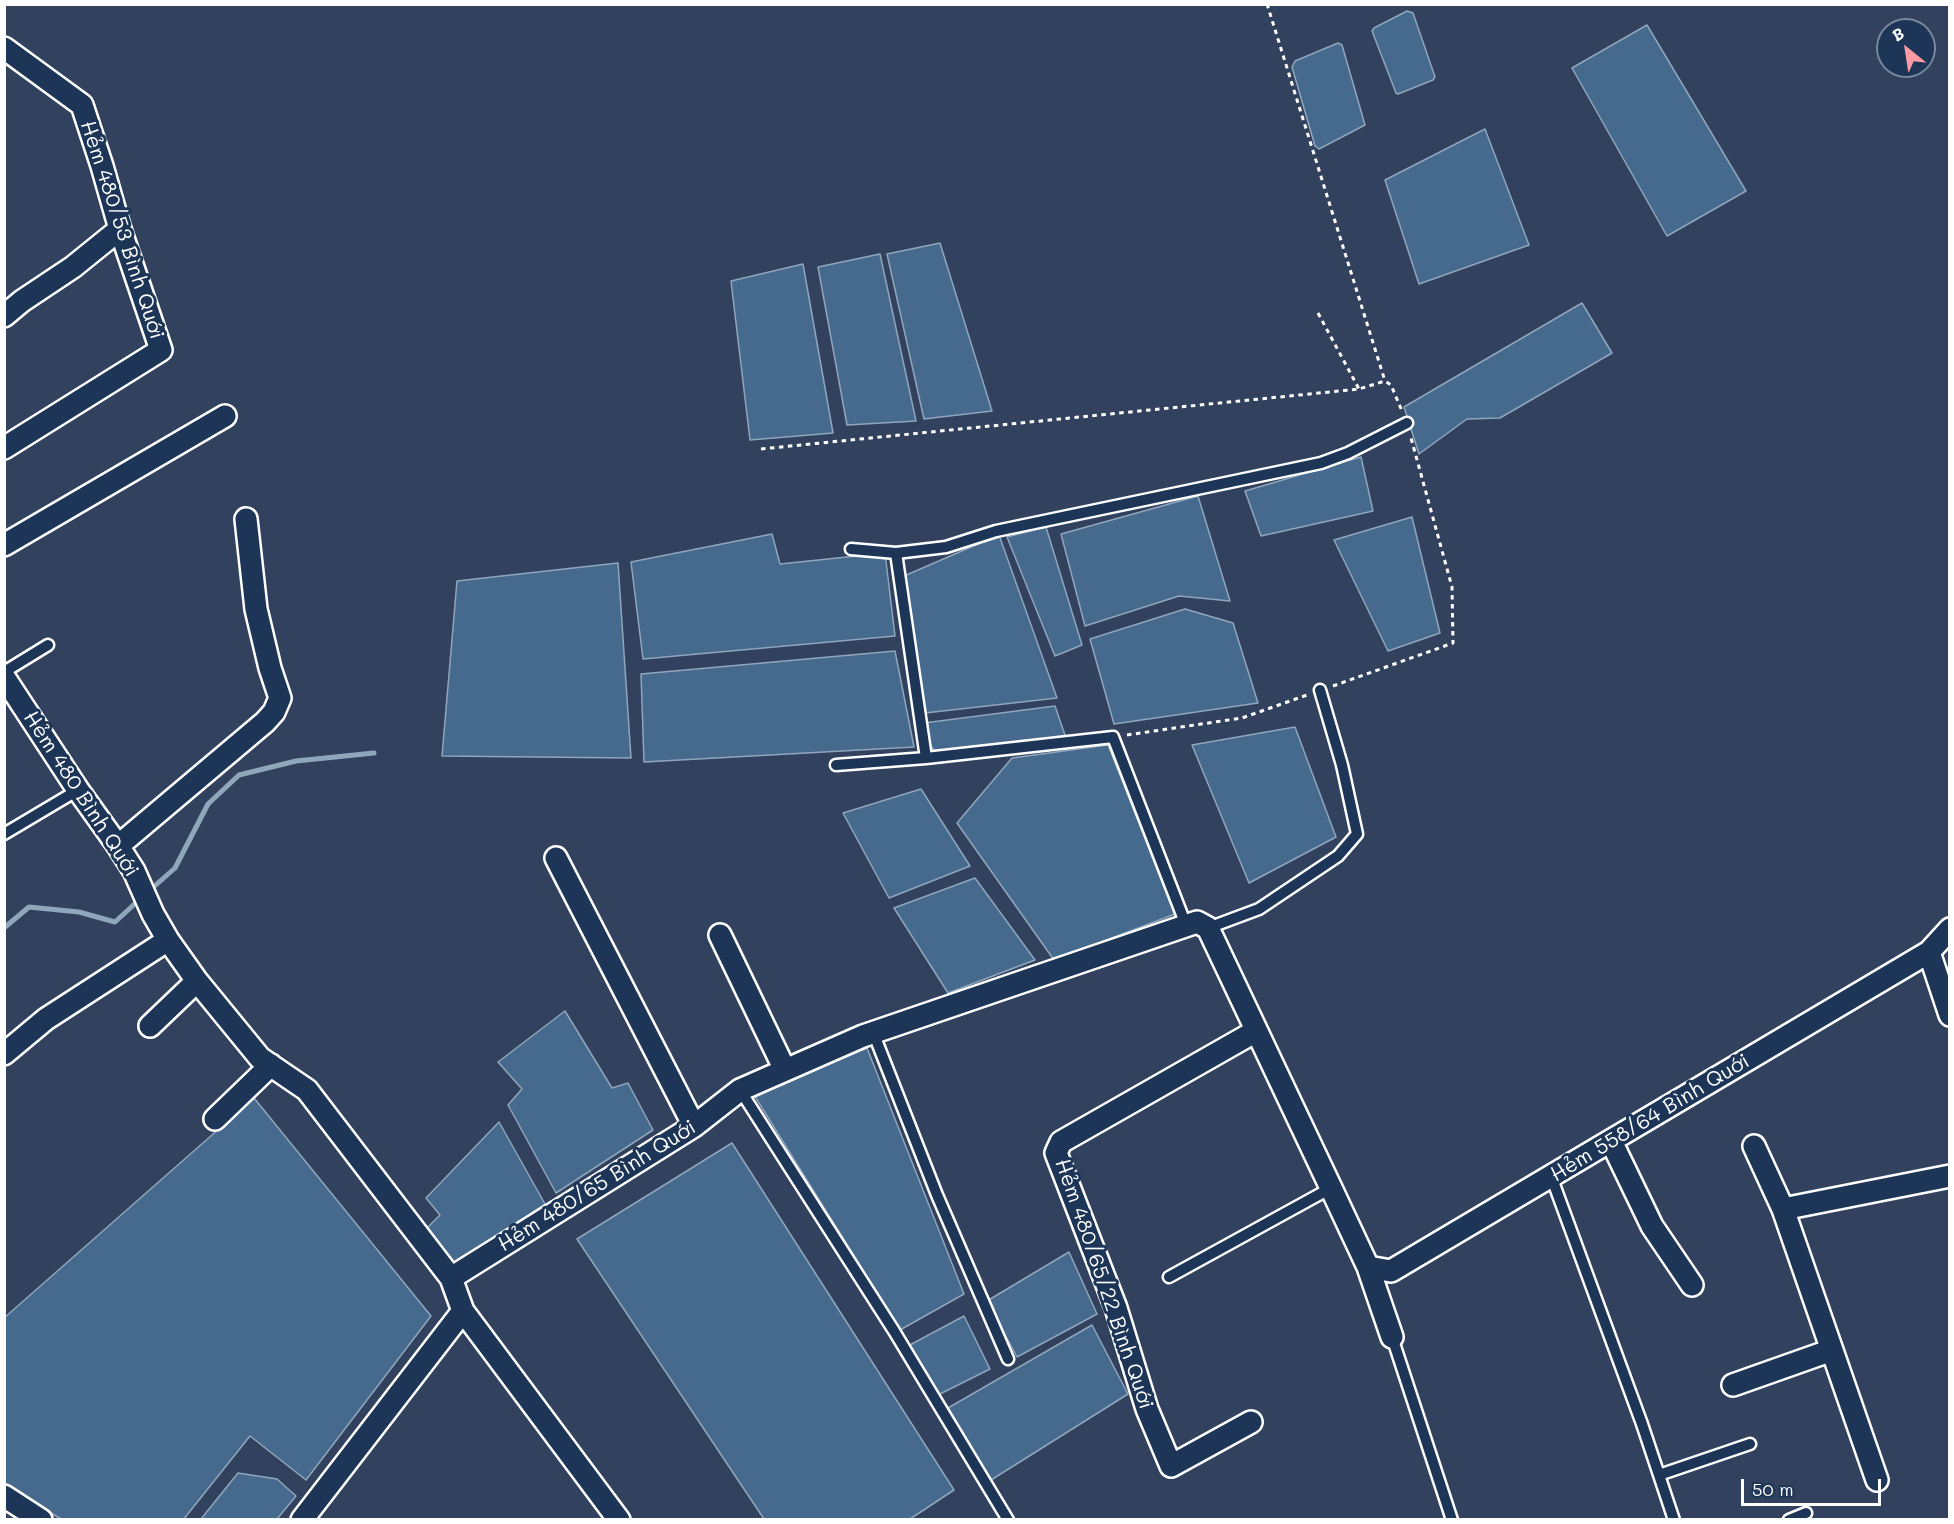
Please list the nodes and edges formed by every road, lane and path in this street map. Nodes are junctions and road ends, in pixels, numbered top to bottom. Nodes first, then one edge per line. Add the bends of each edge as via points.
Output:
1 (1267, 4) edge
2 (4, 48) edge
3 (120, 229) junction
4 (1317, 313) dead end
5 (4, 316) edge
6 (1385, 381) junction
7 (1359, 389) junction
8 (225, 416) dead end
9 (1407, 423) junction
10 (4, 448) edge
11 (761, 449) dead end
12 (246, 519) dead end
13 (4, 545) edge
14 (851, 549) dead end
15 (896, 552) junction
16 (48, 645) dead end
17 (4, 672) edge
18 (4, 677) edge
19 (1320, 690) junction
20 (1113, 737) junction
21 (926, 758) junction
22 (836, 765) dead end
23 (78, 790) junction
24 (4, 834) edge
25 (118, 846) junction
26 (556, 858) dead end
27 (1186, 926) junction
28 (1208, 928) junction
29 (1950, 930) edge
30 (720, 935) dead end
31 (168, 940) junction
32 (1929, 952) junction
33 (197, 981) junction
34 (1950, 1015) edge
35 (150, 1026) dead end
36 (1256, 1031) junction
37 (873, 1032) junction
38 (4, 1054) edge
39 (271, 1065) junction
40 (785, 1070) junction
41 (740, 1090) junction
42 (215, 1119) dead end
43 (694, 1126) junction
44 (1611, 1141) junction
45 (1754, 1146) dead end
46 (1551, 1176) junction
47 (1950, 1176) edge
48 (1331, 1188) junction
49 (1783, 1209) junction
50 (1368, 1267) junction
51 (1169, 1277) dead end
52 (451, 1278) junction
53 (1692, 1285) dead end
54 (463, 1311) junction
55 (1392, 1337) joint
56 (1832, 1350) junction
57 (1008, 1359) dead end
58 (1733, 1385) dead end
59 (1251, 1422) dead end
60 (1750, 1444) dead end
61 (1659, 1475) junction
62 (1876, 1480) dead end
63 (4, 1496) edge
64 (1806, 1513) dead end
65 (40, 1520) edge
66 (302, 1520) edge
67 (619, 1520) edge
68 (1008, 1520) edge
69 (1452, 1520) edge
70 (1674, 1520) edge
71 (1789, 1520) edge

1 - 6 path
2 - 3 street, Hẻm 480/53 Bình Quới via 82,105
3 - 5 street
3 - 10 street, Hẻm 480/53 Bình Quới via 161,351
4 - 7 path
6 - 7 path
6 - 9 path via 1391,385
7 - 11 path
8 - 13 street
9 - 15 lane via 1321,463 996,531 946,547
9 - 19 path via 1452,586 1453,643
12 - 25 street via 256,609 280,699 265,722
14 - 15 lane
15 - 21 lane
16 - 17 lane
18 - 23 street, Hẻm 480 Bình Quới
19 - 20 path via 1242,718
19 - 28 lane via 1358,834 1338,856 1258,909
20 - 21 lane
20 - 27 lane
21 - 22 lane
23 - 24 lane
23 - 25 street, Hẻm 480 Bình Quới
25 - 31 street, Hẻm 480 Bình Quới
26 - 43 street
27 - 28 street via 1197,922
27 - 37 street, Hẻm 480/65 Bình Quới
28 - 36 street
29 - 32 street, Hẻm 558/64 Bình Quới
30 - 40 street
31 - 33 street, Hẻm 480 Bình Quới
31 - 38 street via 46,1019
32 - 34 street
32 - 44 street, Hẻm 558/64 Bình Quới
33 - 35 street
33 - 39 street, Hẻm 480 Bình Quới via 260,1058
36 - 48 street
36 - 59 street, Hẻm 480/65/22 Bình Quới via 1062,1142 1056,1154 1116,1308 1147,1409 1172,1466
37 - 40 street, Hẻm 480/65 Bình Quới
37 - 57 lane via 937,1195
39 - 42 street
39 - 52 street, Hẻm 480 Bình Quới via 307,1090
40 - 41 street, Hẻm 480/65 Bình Quới
41 - 43 street, Hẻm 480/65 Bình Quới
41 - 68 lane via 894,1331
43 - 52 street, Hẻm 480/65 Bình Quới
44 - 46 street, Hẻm 558/64 Bình Quới
44 - 53 street via 1652,1226
45 - 49 street
46 - 50 street, Hẻm 558/64 Bình Quới via 1391,1271
46 - 61 lane
47 - 49 street
48 - 50 street
48 - 51 lane
49 - 56 street
50 - 55 street
52 - 54 street, Hẻm 480 Bình Quới
54 - 66 street
54 - 67 street, Hẻm 480 Bình Quới
55 - 69 lane
56 - 58 street
56 - 62 street
60 - 61 lane
61 - 70 lane
63 - 65 street
64 - 71 lane

